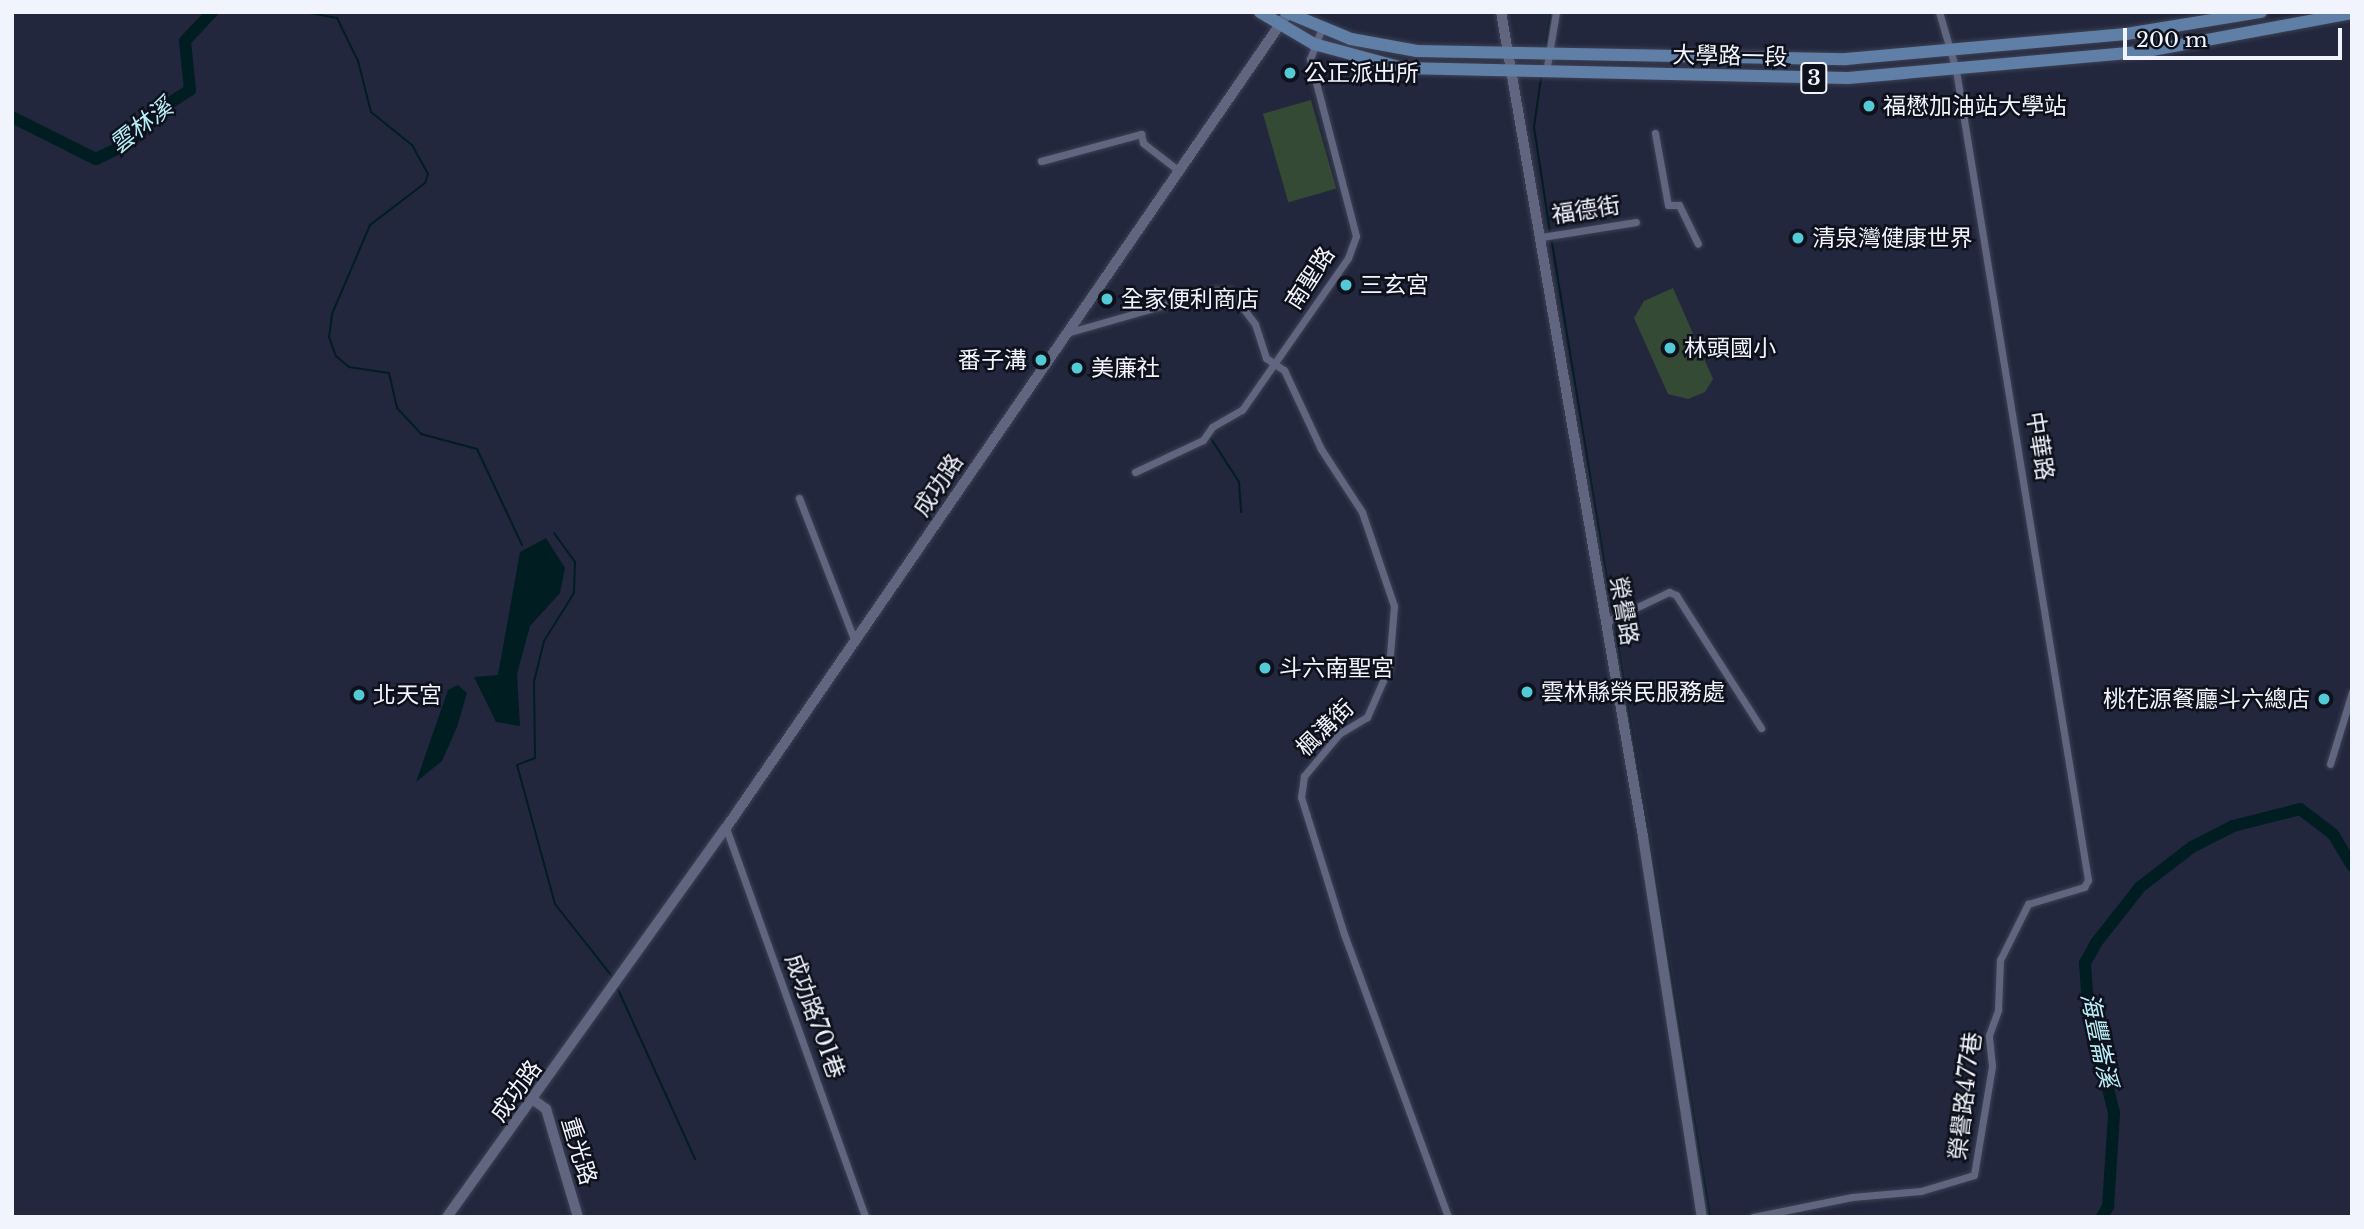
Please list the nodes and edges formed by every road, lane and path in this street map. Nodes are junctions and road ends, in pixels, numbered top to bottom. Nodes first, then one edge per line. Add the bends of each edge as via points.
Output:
1 (1260, 12) edge
2 (1287, 12) edge
3 (1501, 12) edge
4 (1556, 12) edge
5 (1939, 12) edge
6 (2257, 13) edge
7 (2352, 13) edge
8 (1280, 25) junction
9 (1321, 30) junction
10 (2269, 31) junction
11 (1314, 44) junction
12 (1949, 51) junction
13 (1508, 54) junction
14 (1550, 54) junction
15 (1956, 70) junction
16 (1546, 72) junction
17 (1511, 73) junction
18 (1655, 133) dead end
19 (1041, 161) dead end
20 (1179, 171) junction
21 (1636, 222) dead end
22 (1542, 237) junction
23 (1698, 244) dead end
24 (1070, 332) junction
25 (1273, 366) junction
26 (1135, 472) dead end
27 (799, 498) dead end
28 (1606, 622) junction
29 (854, 639) junction
30 (2352, 692) edge
31 (1762, 728) dead end
32 (2330, 764) dead end
33 (726, 828) junction
34 (2084, 887) joint
35 (535, 1101) junction
36 (447, 1217) edge
37 (578, 1217) edge
38 (865, 1217) edge
39 (1448, 1217) edge
40 (1702, 1217) edge
41 (1753, 1217) edge

1 - 8 main road, 3
2 - 8 main road, 成功路
2 - 9 main road, 大學路一段 / 3
3 - 13 street, 榮譽路
4 - 14 street
5 - 12 street, 中華路
6 - 10 street
6 - 12 main road, 大學路一段 / 3 via 2126,34
7 - 10 main road, 大學路一段 / 3
8 - 11 main road, 大學路一段 / 3
8 - 20 main road, 成功路
9 - 11 street, 南聖路
9 - 13 main road, 大學路一段 / 3 via 1417,51
10 - 15 main road, 大學路一段 / 3 via 2142,52
11 - 17 main road, 大學路一段 / 3 via 1403,68
11 - 25 street, 南聖路 via 1310,59 1356,236 1348,258
12 - 14 main road, 大學路一段 / 3 via 1846,59
12 - 15 street, 中華路
13 - 14 main road, 大學路一段 / 3
13 - 17 street, 榮譽路
14 - 16 street
15 - 16 main road, 大學路一段 / 3 via 1848,78
15 - 34 street, 中華路 via 2072,761
16 - 17 main road, 大學路一段 / 3
17 - 22 street, 榮譽路
18 - 23 street via 1668,205 1679,205
19 - 20 street via 1141,134 1143,143
20 - 24 main road, 成功路
21 - 22 street, 福德街
22 - 28 street, 榮譽路
24 - 25 street, 楓溝街 via 1122,321 1216,290 1230,291 1255,324 1260,347
24 - 29 main road, 成功路
25 - 26 street, 南聖路 via 1242,410 1212,427 1203,440
25 - 39 street, 楓溝街 via 1284,370 1321,449 1348,482 1394,607 1387,676 1372,707 1304,776 1301,797 1344,934
27 - 29 street
28 - 31 street via 1669,592 1676,595
28 - 40 street, 榮譽路
29 - 33 main road, 成功路
30 - 32 street
33 - 35 main road, 成功路
33 - 38 street, 成功路701巷
34 - 41 street, 榮譽路477巷 via 2028,904 2000,960 1998,1010 1989,1035 1988,1100 1978,1166 1970,1178
35 - 36 main road, 成功路
35 - 37 street, 重光路 via 546,1109

